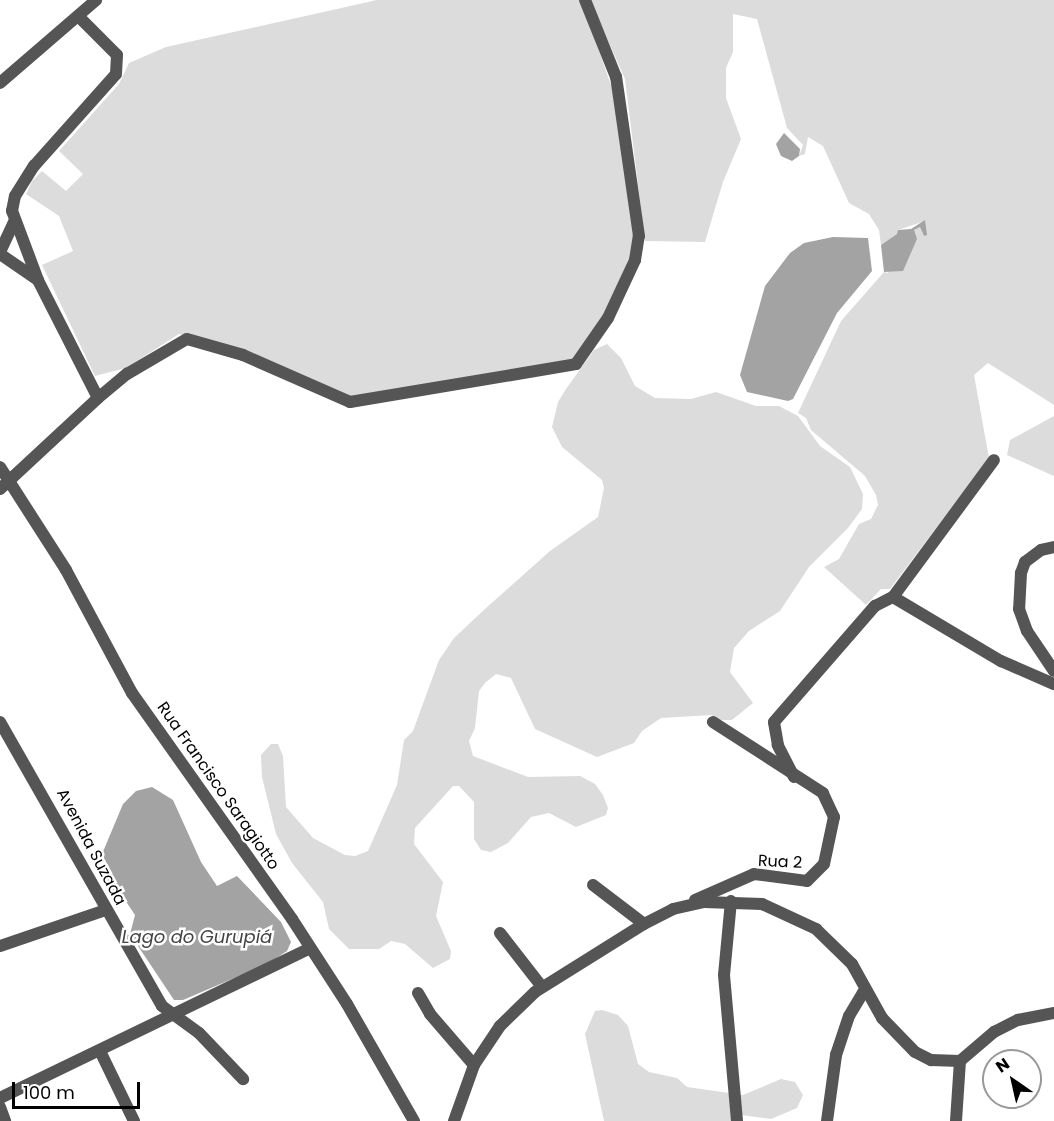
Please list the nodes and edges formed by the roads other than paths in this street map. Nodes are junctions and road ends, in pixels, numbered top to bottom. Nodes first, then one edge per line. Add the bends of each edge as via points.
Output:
1 (96, 0) edge
2 (585, 0) edge
3 (78, 16) junction
4 (0, 83) edge
5 (14, 222) junction
6 (0, 253) edge
7 (38, 280) junction
8 (98, 398) junction
9 (994, 460) dead end
10 (0, 467) edge
11 (5, 485) edge
12 (1054, 547) edge
13 (893, 597) junction
14 (1054, 670) edge
15 (1054, 684) edge
16 (0, 722) edge
17 (713, 722) dead end
18 (794, 777) junction
19 (593, 885) dead end
20 (731, 901) junction
21 (106, 909) junction
22 (673, 909) junction
23 (644, 924) junction
24 (500, 933) dead end
25 (0, 946) edge
26 (310, 948) junction
27 (542, 987) junction
28 (865, 989) junction
29 (418, 993) dead end
30 (1054, 1013) edge
31 (174, 1015) junction
32 (100, 1051) junction
33 (960, 1061) junction
34 (474, 1065) junction
35 (243, 1079) dead end
36 (0, 1098) edge
37 (0, 1107) edge
38 (5, 1121) edge
39 (134, 1121) edge
40 (414, 1121) edge
41 (454, 1121) edge
42 (737, 1121) edge
43 (827, 1121) edge
44 (956, 1121) edge

1 - 3 street
2 - 8 street via 616,77 639,236 635,260 608,318 576,364 350,402 243,356 188,339 127,374
3 - 4 street
3 - 5 street via 111,46 119,63 116,74 23,182 12,211
5 - 6 street
5 - 7 street
6 - 7 street
7 - 8 street
8 - 11 street
9 - 13 street
10 - 11 street, Rua Francisco Saragiotto
11 - 26 street, Rua Francisco Saragiotto via 66,570 132,693
12 - 14 street via 1041,550 1025,562 1019,609 1027,631
13 - 15 street via 1001,661
13 - 18 street via 875,606 774,722 778,745
16 - 21 street, Avenida Suzada
17 - 18 street, Rua 2
18 - 22 street, Rua 2 via 823,794 834,817 824,864 807,881 754,874
19 - 23 street
20 - 22 street
20 - 28 street via 762,904 816,929 852,964
20 - 42 street via 724,975
21 - 25 street
21 - 31 street, Avenida Suzada via 162,1006
22 - 23 street
23 - 27 street
24 - 27 street
26 - 31 street
26 - 40 street, Rua Francisco Saragiotto
27 - 34 street via 500,1026
28 - 33 street via 882,1018 915,1052 931,1060
28 - 43 street via 849,1016 836,1055
29 - 34 street via 430,1014
30 - 33 street via 1018,1020 994,1032
31 - 32 street
31 - 35 street, Avenida Suzada via 199,1033
32 - 36 street
32 - 39 street
33 - 44 street
34 - 41 street
37 - 38 street

